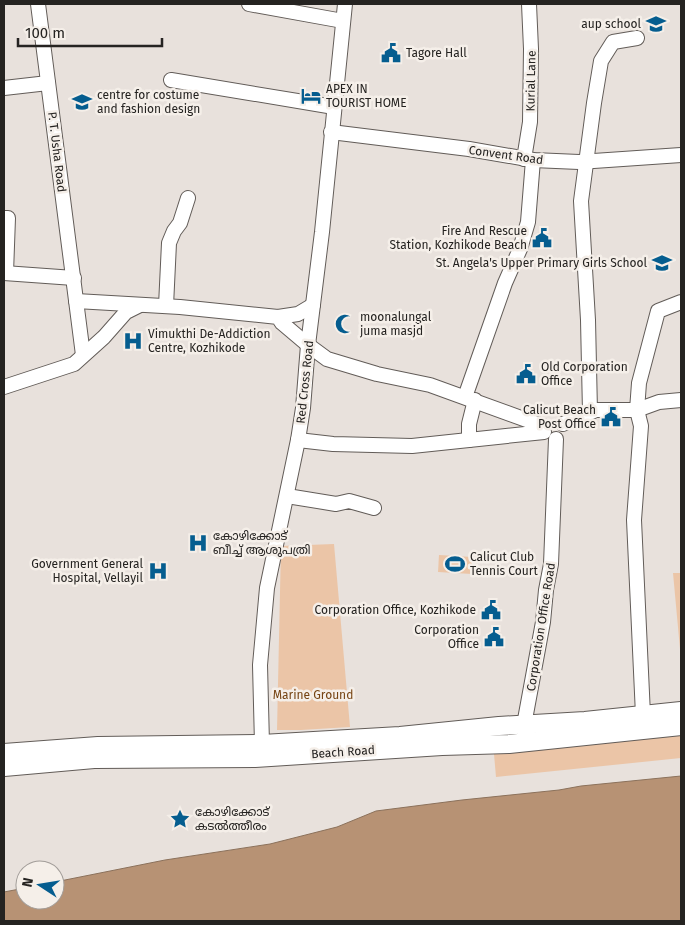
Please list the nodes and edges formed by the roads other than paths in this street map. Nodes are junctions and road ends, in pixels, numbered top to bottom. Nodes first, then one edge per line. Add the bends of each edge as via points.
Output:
1 (38, 4) edge
2 (249, 4) edge
3 (344, 4) edge
4 (529, 4) edge
5 (343, 21) junction
6 (637, 38) dead end
7 (171, 80) dead end
8 (48, 83) junction
9 (4, 88) edge
10 (334, 107) junction
11 (332, 132) junction
12 (681, 155) edge
13 (529, 160) junction
14 (586, 162) junction
15 (188, 198) dead end
16 (4, 218) edge
17 (5, 273) edge
18 (74, 278) junction
19 (76, 301) junction
20 (681, 302) edge
21 (140, 305) junction
22 (313, 305) junction
23 (166, 306) junction
24 (278, 317) junction
25 (308, 345) junction
26 (83, 355) junction
27 (4, 387) edge
28 (470, 399) junction
29 (681, 400) edge
30 (637, 410) junction
31 (590, 412) junction
32 (548, 432) junction
33 (298, 440) junction
34 (469, 440) junction
35 (287, 496) junction
36 (374, 508) dead end
37 (681, 711) edge
38 (643, 715) junction
39 (524, 725) junction
40 (681, 726) edge
41 (526, 742) junction
42 (264, 751) junction
43 (4, 754) edge
44 (4, 767) edge

1 - 8 street, P. T. Usha Road
2 - 5 street
3 - 5 street, Red Cross Road
4 - 13 street, Kurial Lane
5 - 10 street, Red Cross Road
6 - 14 street via 613,42 601,61
7 - 10 street
8 - 9 street
8 - 18 street, P. T. Usha Road
10 - 11 street, Red Cross Road
11 - 13 street, Convent Road
11 - 22 street, Red Cross Road
12 - 14 street, Convent Road
13 - 14 street, Convent Road
13 - 28 street, Kurial Lane via 528,222 505,283
14 - 31 street via 581,201
15 - 23 street via 169,243
16 - 17 street via 8,218
17 - 18 street
18 - 19 street, P. T. Usha Road
19 - 21 street
19 - 26 street, P. T. Usha Road
20 - 30 street via 658,311 638,383
21 - 23 street
21 - 26 street via 126,312
22 - 24 street via 298,314
22 - 25 street, Red Cross Road
23 - 24 street
24 - 25 street
25 - 28 street via 327,359 430,385
25 - 33 street, Red Cross Road
26 - 27 street via 74,364
28 - 32 street
28 - 34 street, Kurial Lane
29 - 30 street via 659,402
30 - 31 street
30 - 38 street via 642,426 634,520
31 - 32 street via 563,424 552,418 546,422
32 - 34 street
32 - 39 street, Corporation Office Road via 551,564 544,622
33 - 34 street via 412,446
33 - 35 street, Red Cross Road
35 - 36 street via 336,504 349,501
35 - 42 street, Red Cross Road via 268,588 260,664
37 - 38 main road, Beach Road
38 - 39 main road, Beach Road
39 - 41 street, Corporation Office Road
39 - 42 main road, Beach Road
40 - 41 main road, Beach Road
41 - 42 main road, Beach Road
42 - 43 main road, Beach Road via 98,746
42 - 44 main road, Beach Road

